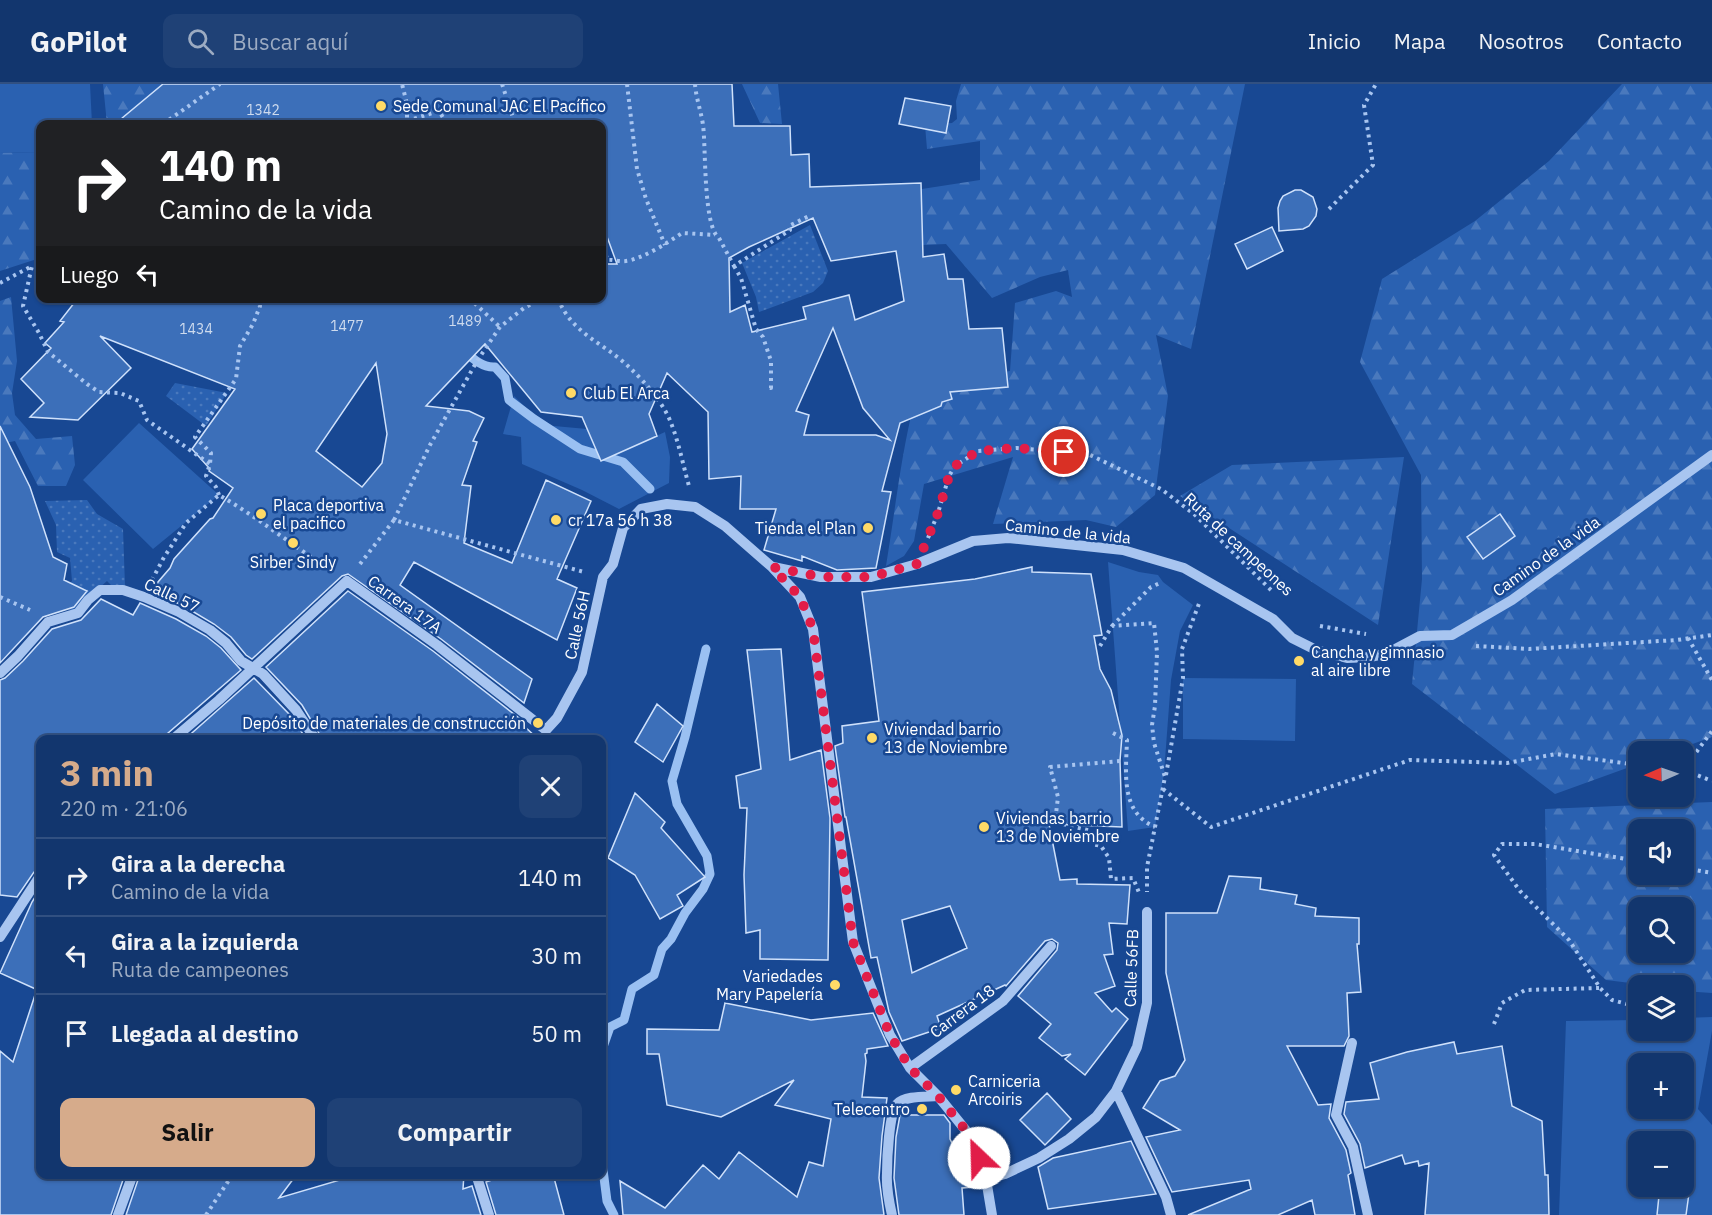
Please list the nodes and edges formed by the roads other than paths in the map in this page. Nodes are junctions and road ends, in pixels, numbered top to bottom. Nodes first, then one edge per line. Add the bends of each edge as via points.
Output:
1 (1712, 455) edge
2 (772, 567) junction
3 (253, 668) junction
4 (0, 673) edge
5 (546, 730) joint
6 (178, 735) edge
7 (313, 735) edge
8 (36, 882) edge
9 (1148, 912) road end
10 (0, 937) edge
11 (1051, 946) dead end
12 (1352, 1043) dead end
13 (910, 1068) junction
14 (1116, 1091) junction
15 (938, 1096) junction
16 (131, 1179) edge
17 (478, 1179) edge
18 (986, 1179) junction
19 (118, 1215) edge
20 (489, 1215) edge
21 (892, 1215) edge
22 (992, 1215) edge
23 (1171, 1215) edge
24 (1368, 1215) edge

1 - 2 street, Camino de la vida via 1512,600 1452,635 1420,636 1370,657 1347,658 1316,650 1292,638 1273,619 1184,568 1123,550 1008,537 973,541 917,564 871,577 821,577
2 - 5 street, Calle 56H via 725,526 694,507 667,504 641,509 623,528 613,564 603,577 582,672 557,718
2 - 13 street, Calle 56H via 800,597 813,629 853,942 890,1035
3 - 4 street, Calle 57 via 210,630 179,612 123,590 100,590 78,613 48,622
3 - 5 street, Carrera 17A via 347,581
3 - 6 street, Carrera 17A
3 - 7 street, Calle 57 via 296,710
8 - 10 street
9 - 14 street, Calle 56FB via 1147,1003 1137,1047
11 - 13 street, Carrera 18 via 1004,1001
12 - 24 street via 1336,1115 1353,1148
13 - 15 street, Calle 56H
14 - 18 street, Calle 56FB via 1096,1117 1069,1139 1039,1158
14 - 23 street
15 - 18 street, Calle 56H via 972,1138
15 - 21 street via 906,1099 898,1103 892,1114 886,1174
16 - 19 street
17 - 20 street
18 - 22 street, Calle 56H

